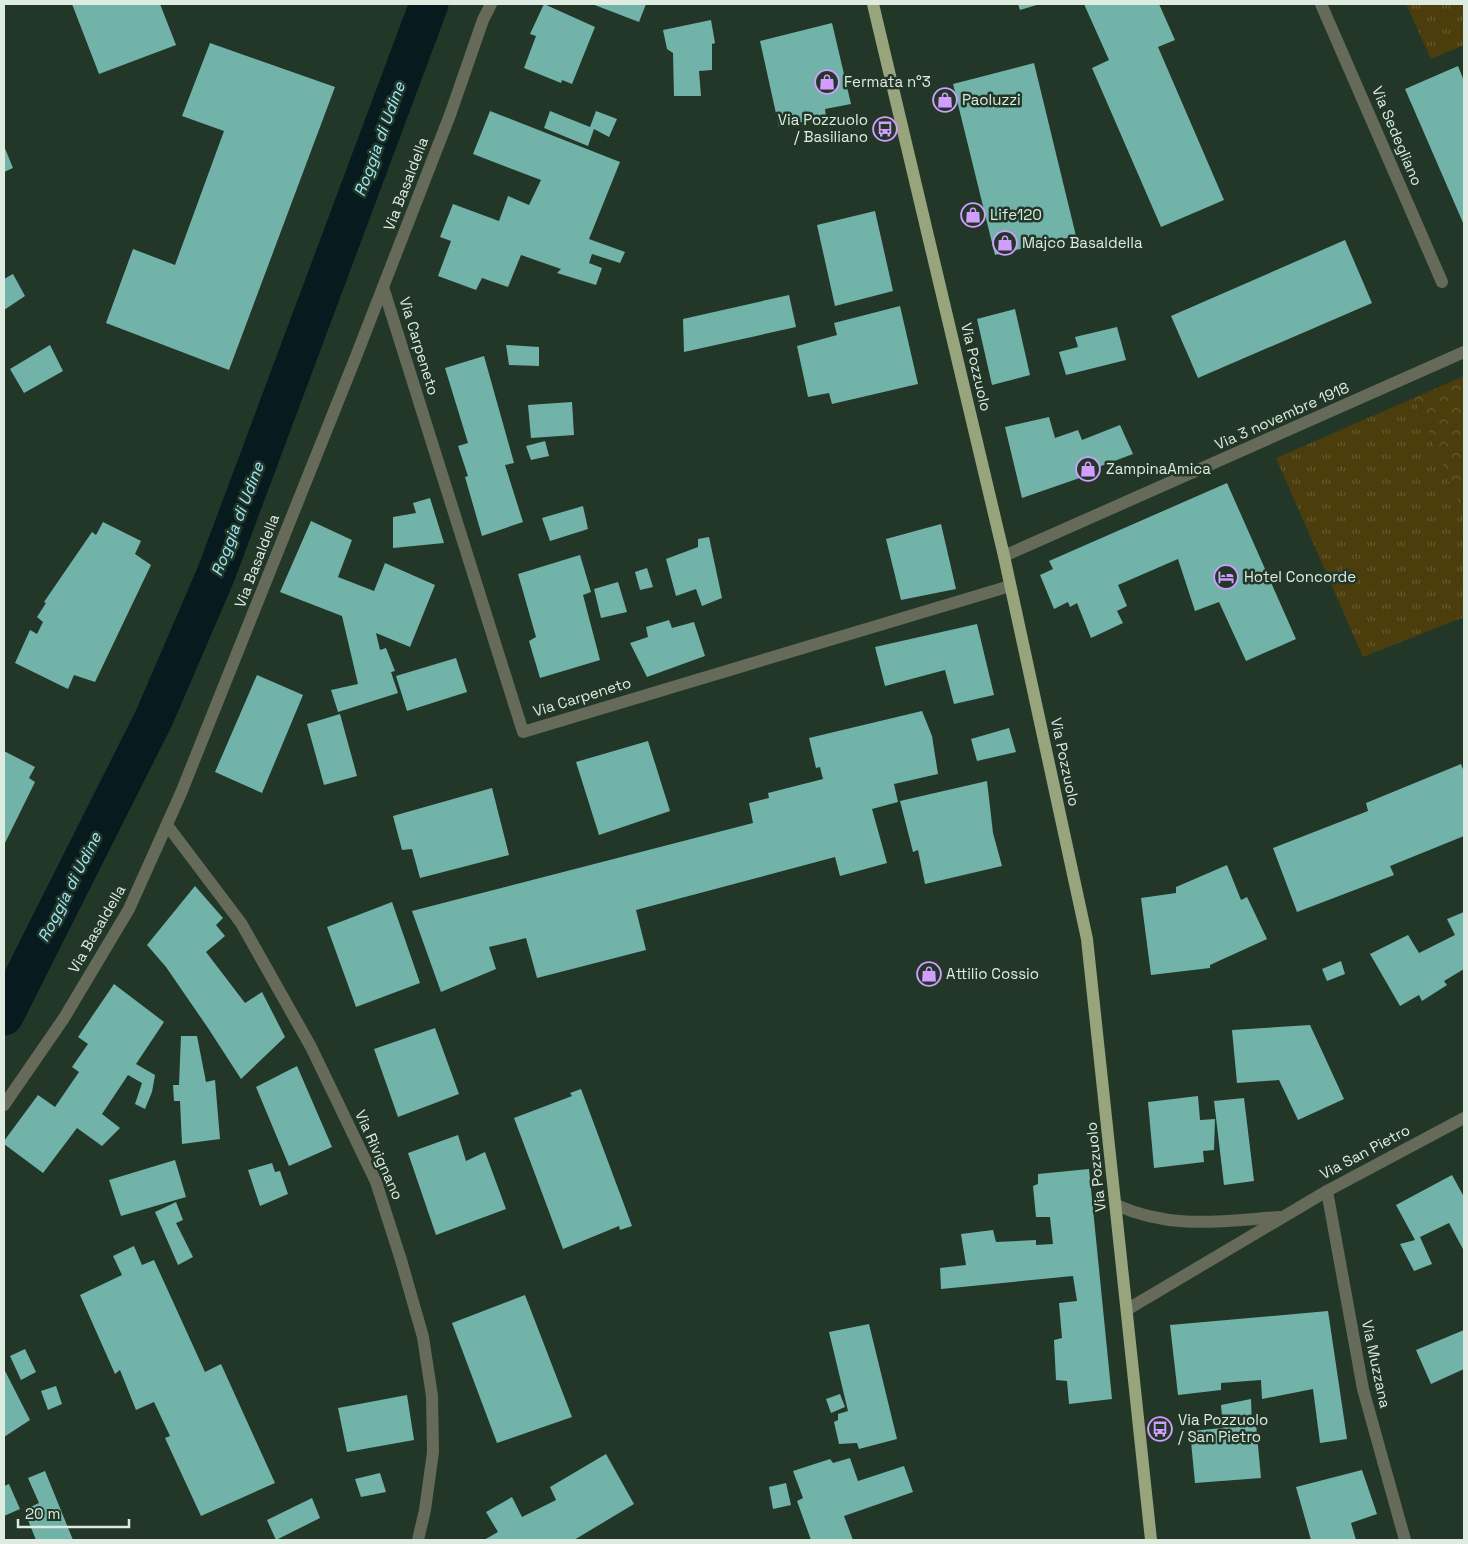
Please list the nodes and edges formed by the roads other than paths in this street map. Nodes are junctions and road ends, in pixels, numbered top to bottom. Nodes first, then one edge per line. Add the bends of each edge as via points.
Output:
1 (491, 4) edge
2 (873, 4) edge
3 (1321, 4) edge
4 (1442, 282) dead end
5 (383, 287) junction
6 (1464, 352) edge
7 (1004, 556) junction
8 (1010, 586) junction
9 (167, 825) junction
10 (4, 1105) edge
11 (1464, 1118) edge
12 (1327, 1191) junction
13 (1116, 1205) junction
14 (1282, 1217) junction
15 (1128, 1308) junction
16 (418, 1540) edge
17 (1151, 1540) edge
18 (1405, 1540) edge

1 - 5 street, Via Basaldella
2 - 7 main road, Via Pozzuolo
3 - 4 street, Via Sedegliano
5 - 8 street, Via Carpeneto via 523,732
5 - 9 street, Via Basaldella
6 - 7 street, Via 3 novembre 1918
7 - 8 main road, Via Pozzuolo
8 - 13 main road, Via Pozzuolo via 1087,939
9 - 10 street, Via Basaldella via 129,909 64,1018
9 - 16 street, Via Rivignano via 241,923 311,1048 376,1182 423,1337 432,1396 433,1452
11 - 12 street, Via San Pietro
12 - 14 street, Via San Pietro
12 - 18 street, Via Muzzana via 1362,1389
13 - 14 street, Via San Pietro via 1136,1214 1170,1222
13 - 15 main road, Via Pozzuolo
14 - 15 street, Via San Pietro
15 - 17 main road, Via Pozzuolo

